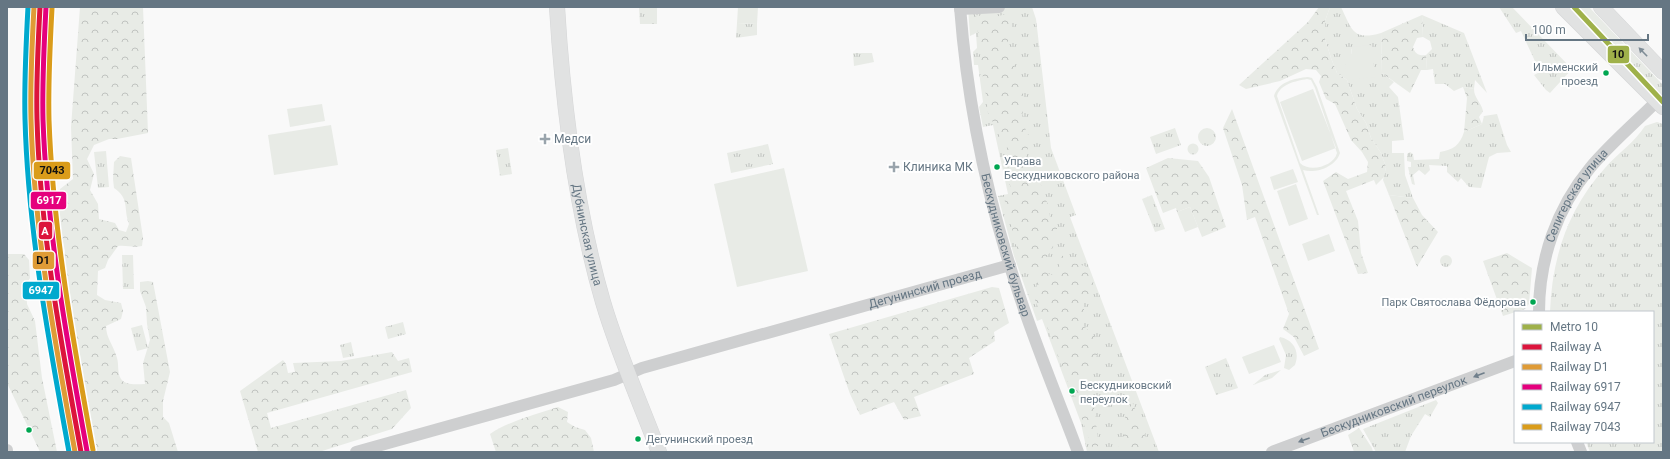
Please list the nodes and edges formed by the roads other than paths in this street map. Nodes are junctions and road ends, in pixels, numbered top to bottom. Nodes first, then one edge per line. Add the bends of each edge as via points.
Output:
1 (557, 7) edge
2 (999, 7) edge
3 (1563, 7) edge
4 (1601, 7) edge
5 (960, 8) edge
6 (1663, 72) edge
7 (1660, 104) edge
8 (1010, 265) junction
9 (1539, 311) edge
10 (1514, 361) edge
11 (628, 374) junction
12 (356, 452) edge
13 (659, 452) edge
14 (1078, 452) edge
15 (1272, 452) edge

1 - 11 main road, Дубнинская улица via 561,68 577,187 601,295
2 - 5 street
3 - 7 main road
6 -> 4 main road
5 - 8 street, Бескудниковский бульвар via 976,135
7 - 9 street, Селигерская улица via 1591,167 1568,200 1549,245 1540,286
8 - 11 street, Дегунинский проезд
8 - 14 street, Бескудниковский бульвар
10 -> 15 street, Бескудниковский переулок
11 - 12 street, Дегунинский проезд
11 - 13 main road, Дубнинская улица

